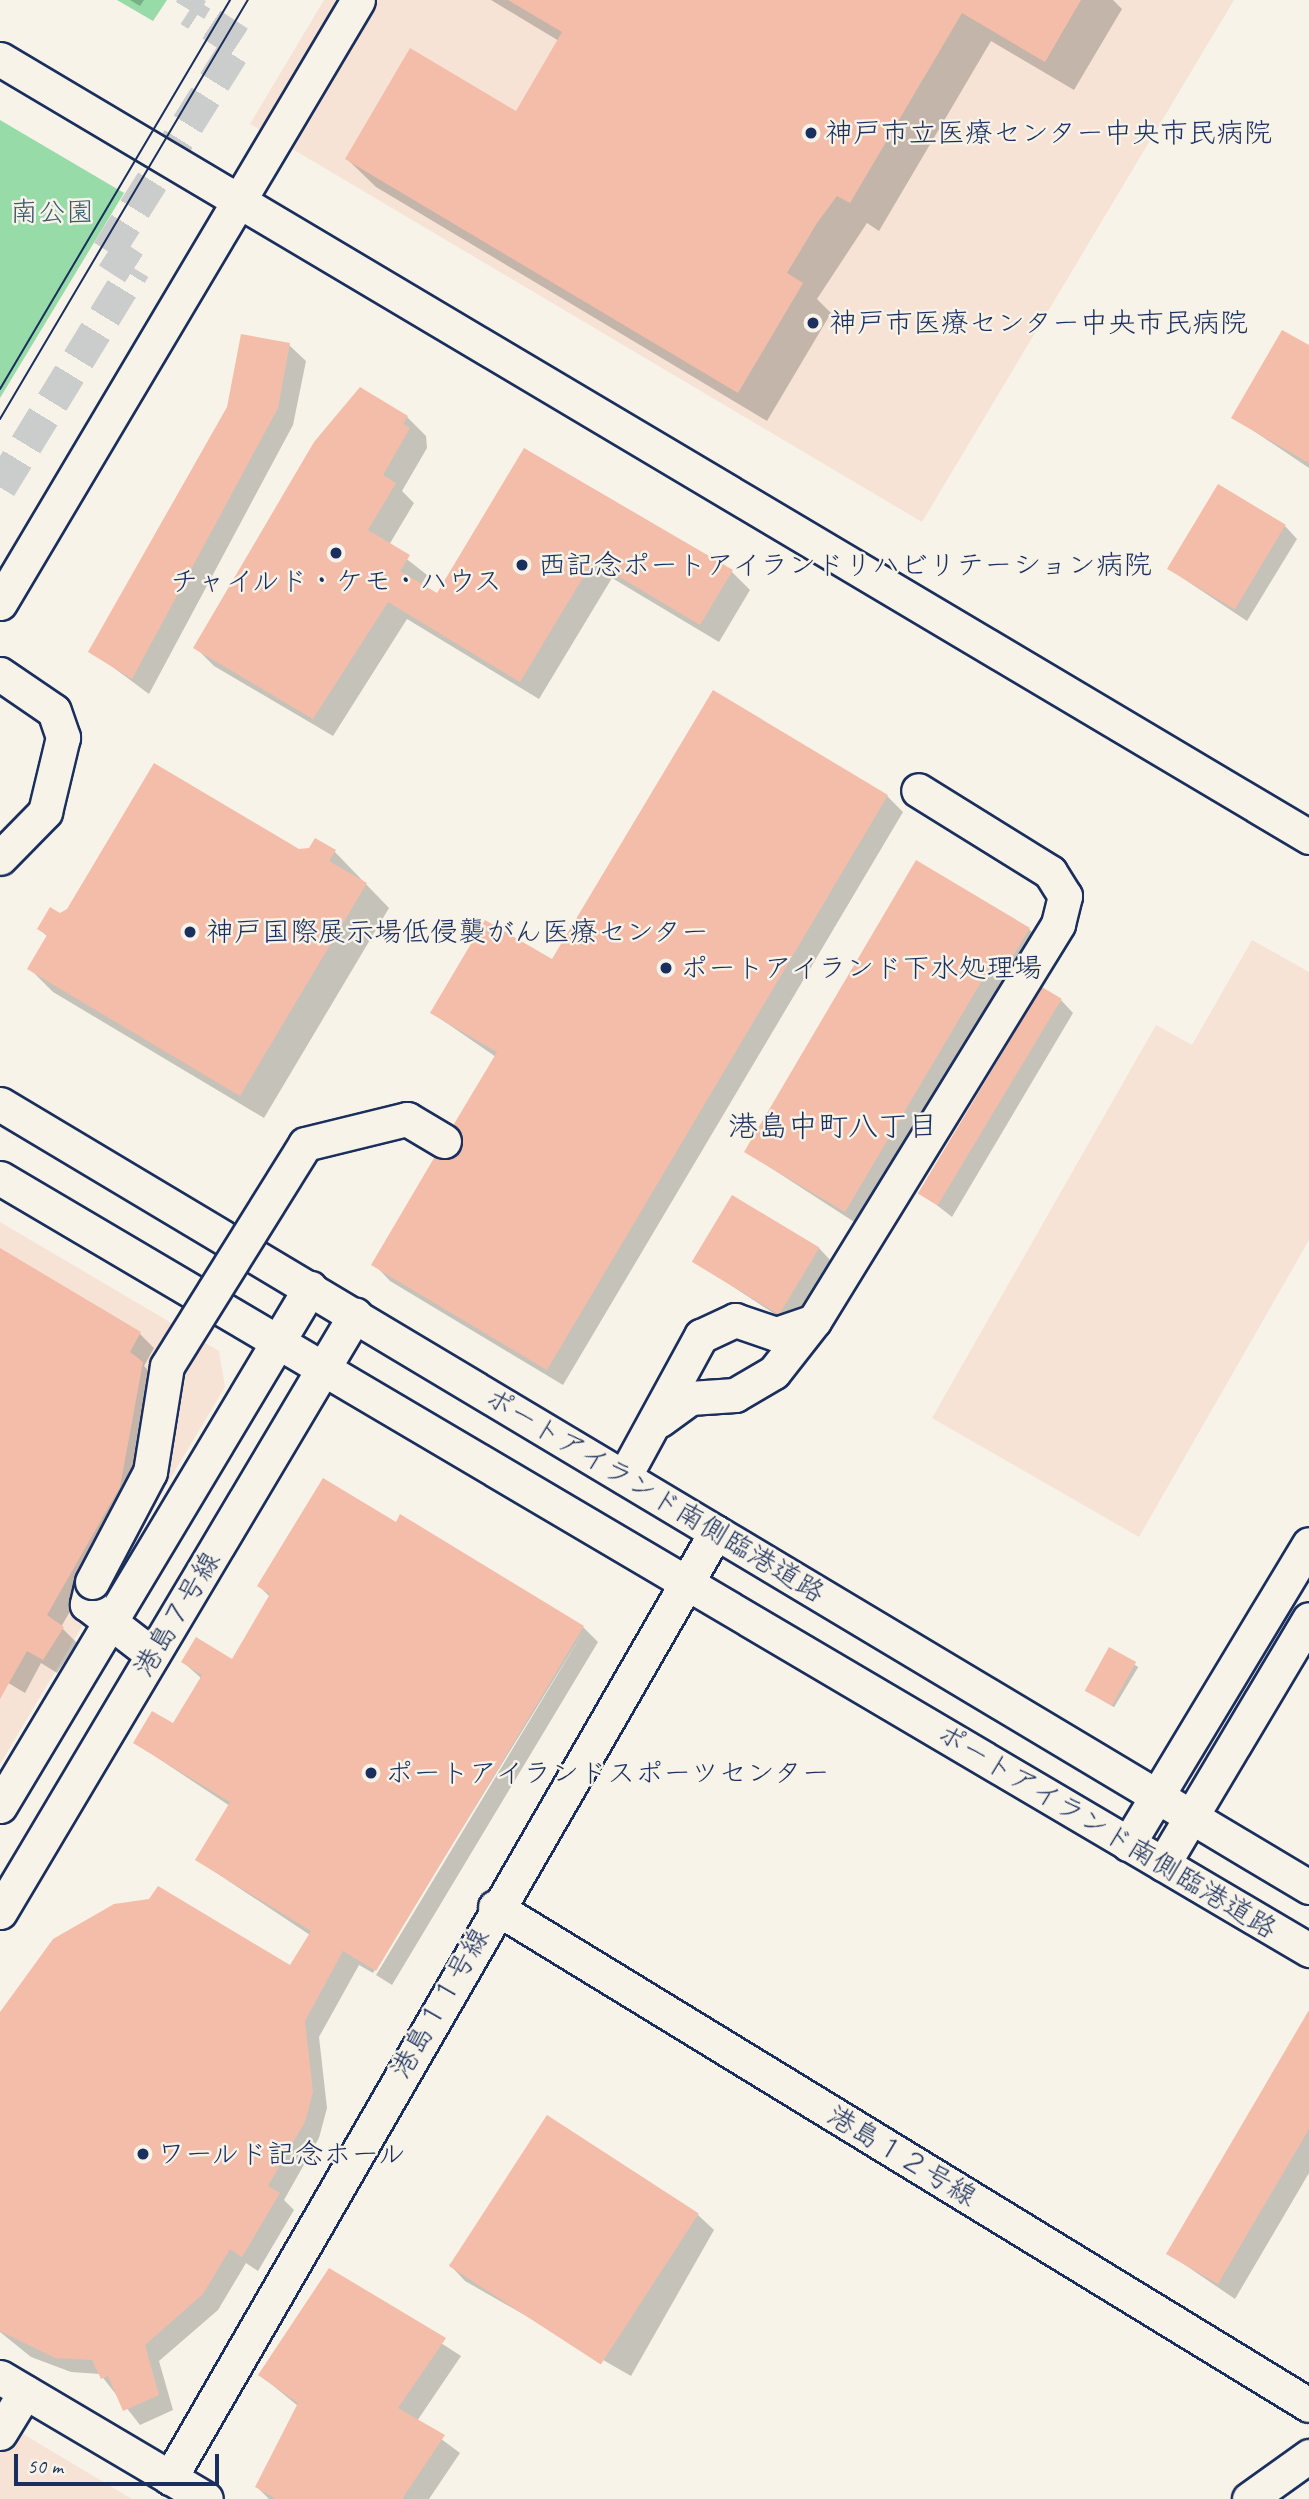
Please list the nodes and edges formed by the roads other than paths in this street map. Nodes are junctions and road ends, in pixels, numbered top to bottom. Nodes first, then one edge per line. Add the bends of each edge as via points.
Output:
1 (343, 0) edge
2 (358, 0) edge
3 (0, 58) edge
4 (237, 199) junction
5 (0, 603) edge
6 (0, 674) edge
7 (918, 789) dead end
8 (1309, 837) edge
9 (0, 858) edge
10 (0, 1104) edge
11 (444, 1141) dead end
12 (0, 1178) edge
13 (310, 1289) junction
14 (355, 1315) junction
15 (814, 1321) junction
16 (279, 1343) junction
17 (322, 1371) junction
18 (660, 1420) junction
19 (624, 1477) junction
20 (716, 1532) junction
21 (1309, 1544) edge
22 (686, 1583) junction
23 (1309, 1619) edge
24 (110, 1627) junction
25 (153, 1655) junction
26 (1156, 1795) junction
27 (0, 1806) edge
28 (1190, 1815) junction
29 (1128, 1844) junction
30 (1163, 1864) junction
31 (1309, 1887) edge
32 (495, 1907) junction
33 (0, 1912) edge
34 (1309, 1950) edge
35 (13, 2384) edge
36 (1309, 2404) edge
37 (0, 2433) edge
38 (1309, 2456) edge
39 (170, 2478) junction
40 (206, 2499) edge
41 (1249, 2499) edge

1 - 4 street via 253,156
2 - 4 street
3 - 4 street
4 - 5 street
4 - 8 street
6 - 9 street via 54,711 63,737 45,812
7 - 15 street via 1050,872 1065,896 1058,924
10 - 13 street, ポートアイランド南側臨港道路
11 - 24 street, bridge via 407,1119 304,1144 167,1366 150,1472 92,1582 87,1604
12 - 16 street, ポートアイランド南側臨港道路
13 - 14 street, ポートアイランド南側臨港道路
13 - 16 street, 港島７号線
14 - 17 street, 港島７号線
14 - 19 street, ポートアイランド南側臨港道路
15 - 18 street via 774,1372 735,1395 690,1398
15 - 18 street via 776,1334 734,1321 701,1336 681,1363
16 - 17 street, ポートアイランド南側臨港道路
16 - 24 street, 港島７号線
17 - 22 street, ポートアイランド南側臨港道路
17 - 25 street, 港島７号線
18 - 19 street
19 - 20 street, ポートアイランド南側臨港道路
20 - 22 street, 港島１１号線
20 - 26 street, ポートアイランド南側臨港道路
21 - 26 street
22 - 29 street, ポートアイランド南側臨港道路
22 - 32 street, 港島１１号線
23 - 28 street
24 - 25 street
24 - 27 street, 港島７号線
25 - 33 street, 港島７号線
26 - 28 street, ポートアイランド南側臨港道路
26 - 29 street
28 - 30 street
28 - 31 street, ポートアイランド南側臨港道路
29 - 30 street, ポートアイランド南側臨港道路
30 - 34 street, ポートアイランド南側臨港道路
32 - 36 street, 港島１２号線
32 - 39 street, 港島１１号線
35 - 37 street
35 - 39 street
38 - 41 street
39 - 40 street

